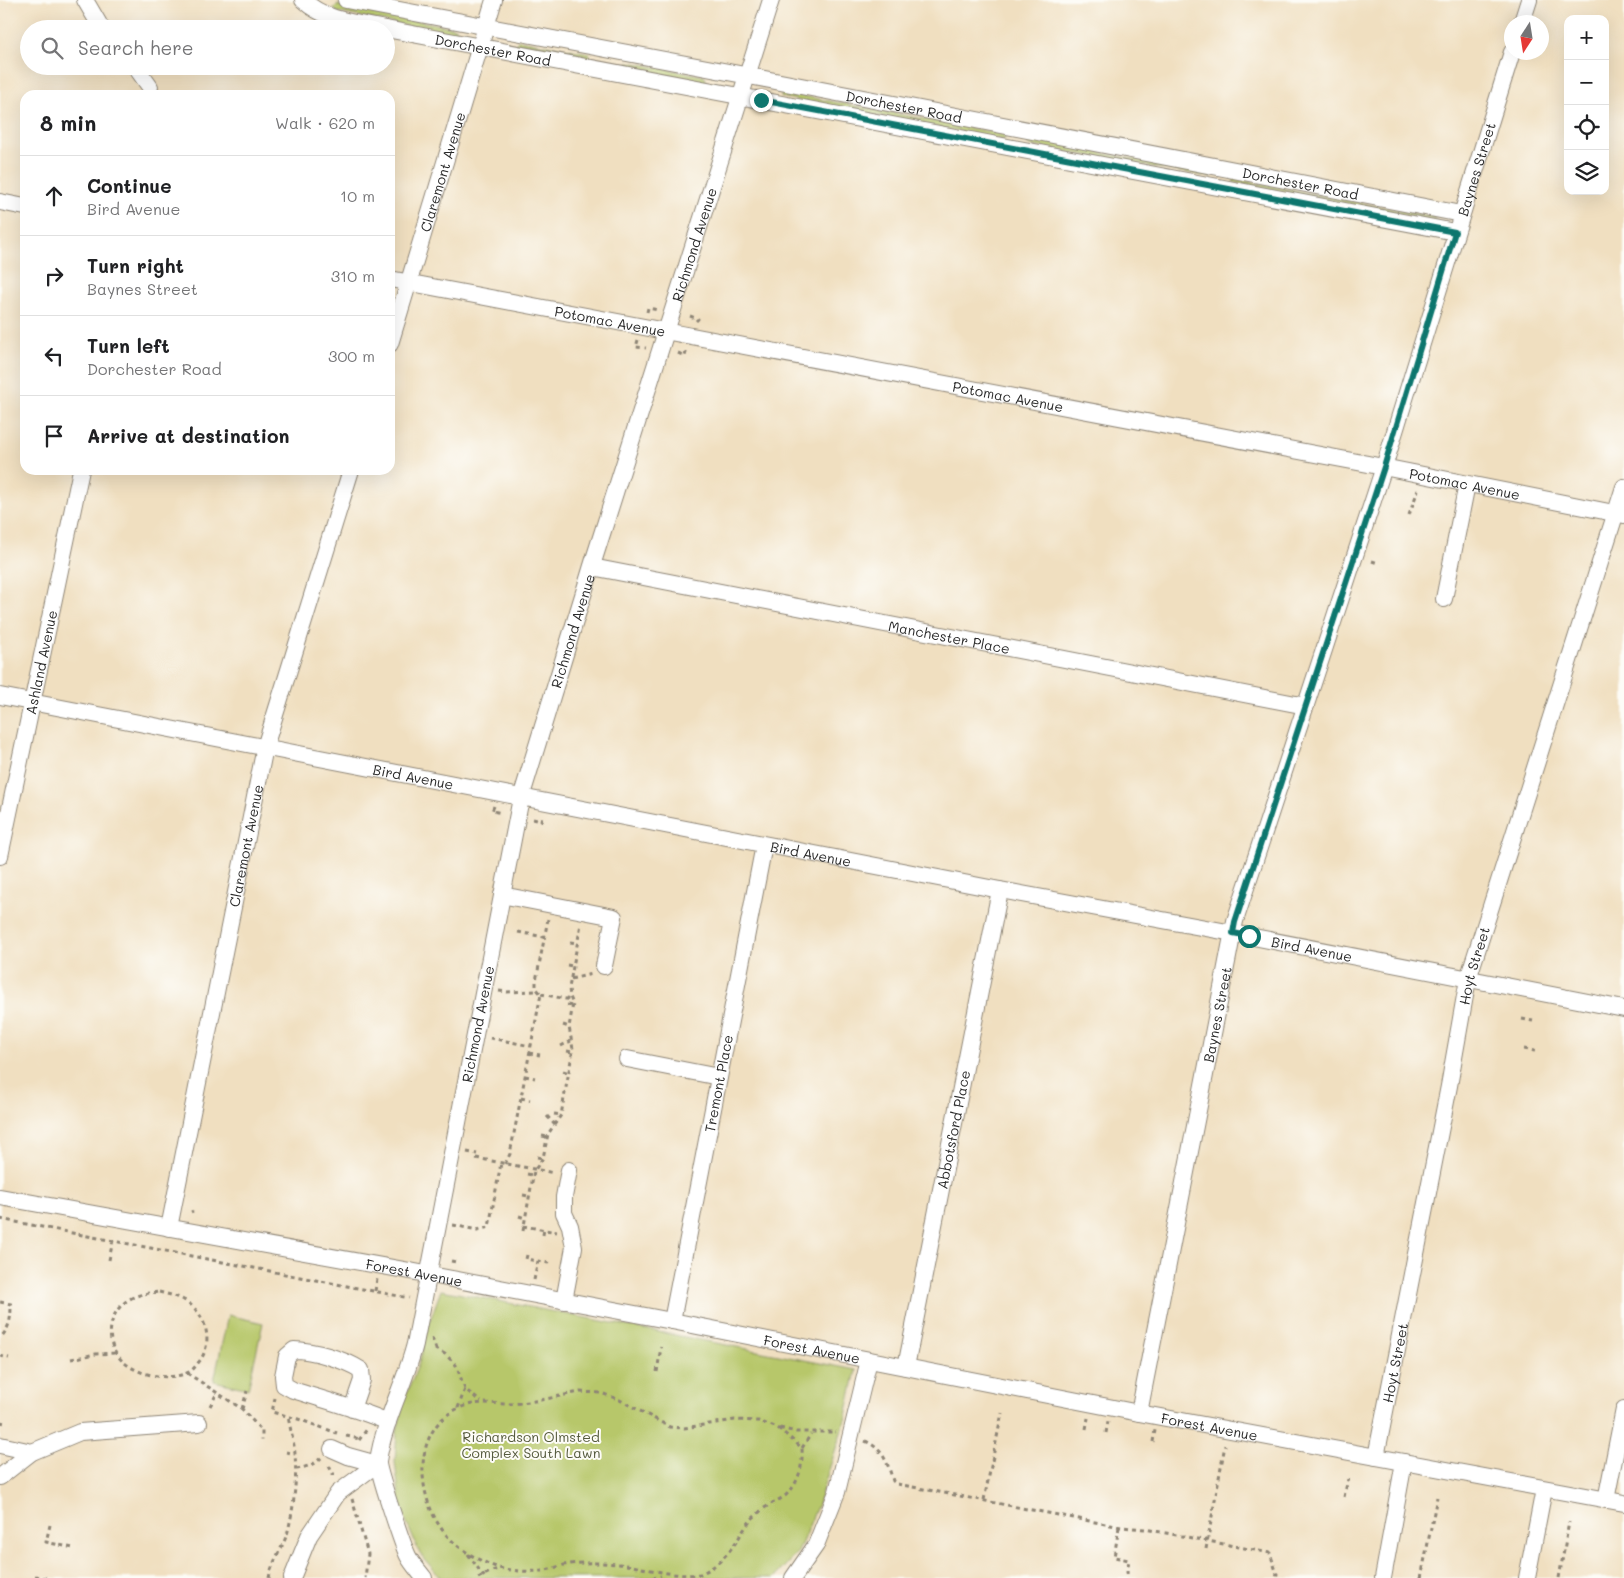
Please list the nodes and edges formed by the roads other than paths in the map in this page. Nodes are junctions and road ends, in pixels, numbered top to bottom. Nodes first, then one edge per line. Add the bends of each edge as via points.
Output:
1 (85, 0) edge
2 (304, 0) edge
3 (346, 0) edge
4 (494, 0) edge
5 (771, 0) edge
6 (1529, 0) edge
7 (326, 7) edge
8 (1524, 15) edge
9 (97, 20) edge
10 (343, 20) edge
11 (485, 26) junction
12 (395, 31) edge
13 (479, 47) junction
14 (600, 48) junction
15 (622, 52) junction
16 (1509, 60) edge
17 (596, 70) junction
18 (618, 74) junction
19 (141, 75) edge
20 (747, 76) junction
21 (150, 87) dead end
22 (740, 97) junction
23 (1021, 129) junction
24 (1017, 149) junction
25 (1224, 168) junction
26 (1220, 187) junction
27 (0, 202) edge
28 (20, 206) edge
29 (1461, 214) junction
30 (1455, 232) junction
31 (395, 279) edge
32 (409, 282) junction
33 (395, 328) edge
34 (667, 331) junction
35 (1384, 467) junction
36 (80, 475) edge
37 (349, 475) edge
38 (1467, 484) junction
39 (1624, 487) edge
40 (1620, 515) edge
41 (592, 567) junction
42 (1444, 599) dead end
43 (0, 696) edge
44 (32, 703) junction
45 (1306, 706) junction
46 (265, 747) junction
47 (521, 798) junction
48 (764, 845) junction
49 (0, 856) edge
50 (1000, 890) junction
51 (502, 895) junction
52 (1233, 933) junction
53 (599, 970) road end
54 (1468, 979) junction
55 (1624, 1008) edge
56 (627, 1058) dead end
57 (719, 1076) junction
58 (569, 1170) dead end
59 (0, 1197) edge
60 (169, 1228) junction
61 (428, 1275) junction
62 (564, 1301) junction
63 (672, 1321) junction
64 (868, 1360) junction
65 (906, 1367) junction
66 (1624, 1409) edge
67 (352, 1410) junction
68 (1139, 1413) junction
69 (388, 1422) junction
70 (199, 1423) dead end
71 (0, 1445) edge
72 (332, 1449) dead end
73 (32, 1452) junction
74 (1376, 1457) junction
75 (1404, 1462) junction
76 (377, 1464) junction
77 (0, 1477) edge
78 (1544, 1488) junction
79 (1606, 1500) junction
80 (1624, 1504) edge
81 (292, 1578) edge
82 (424, 1578) edge
83 (793, 1578) edge
84 (1383, 1578) edge
85 (1527, 1578) edge

1 - 9 street
2 - 7 street, Dorchester Road
3 - 11 street, Dorchester Road
4 - 11 street, Claremont Avenue
5 - 20 street, Richmond Avenue
6 - 8 street
7 - 10 street, Dorchester Road
11 - 13 street, Claremont Avenue
11 - 14 street, Dorchester Road
12 - 13 street, Dorchester Road
13 - 17 street, Dorchester Road
13 - 32 street, Claremont Avenue
14 - 15 street, Dorchester Road
14 - 17 street
15 - 18 street
15 - 20 street, Dorchester Road
16 - 29 street, Baynes Street
17 - 18 street, Dorchester Road
18 - 22 street, Dorchester Road
19 - 21 street
20 - 22 street, Richmond Avenue
20 - 23 street, Dorchester Road
22 - 24 street, Dorchester Road
22 - 34 street, Richmond Avenue
23 - 24 street
23 - 25 street, Dorchester Road
24 - 26 street, Dorchester Road
25 - 26 street
25 - 29 street, Dorchester Road
26 - 30 street, Dorchester Road
27 - 28 street
29 - 30 street, Baynes Street
30 - 35 street, Baynes Street
31 - 32 street, Potomac Avenue
32 - 33 street, Claremont Avenue
32 - 34 street, Potomac Avenue
34 - 35 street, Potomac Avenue
34 - 41 street, Richmond Avenue
35 - 38 street, Potomac Avenue
35 - 45 street, Baynes Street
36 - 44 street, Ashland Avenue
37 - 46 street, Claremont Avenue
38 - 40 street, Potomac Avenue
38 - 42 street
39 - 40 street, Hoyt Street
40 - 54 street, Hoyt Street
41 - 45 street, Manchester Place
41 - 47 street, Richmond Avenue
43 - 44 street, Bird Avenue
44 - 46 street, Bird Avenue
44 - 49 street, Ashland Avenue
45 - 52 street, Baynes Street
46 - 47 street, Bird Avenue
46 - 60 street, Claremont Avenue
47 - 48 street, Bird Avenue
47 - 51 street, Richmond Avenue
48 - 50 street, Bird Avenue
48 - 57 street, Tremont Place
50 - 52 street, Bird Avenue
50 - 65 street, Abbotsford Place
51 - 53 street via 614,917
51 - 61 street, Richmond Avenue
52 - 54 street, Bird Avenue
52 - 68 street, Baynes Street
54 - 55 street, Bird Avenue
54 - 74 street, Hoyt Street
56 - 57 street
57 - 63 street, Tremont Place
58 - 62 street via 564,1213 574,1247
59 - 60 street, Forest Avenue
60 - 61 street, Forest Avenue
61 - 62 street, Forest Avenue
61 - 69 street, Richmond Avenue via 410,1365
62 - 63 street, Forest Avenue
63 - 64 street, Forest Avenue
64 - 65 street, Forest Avenue
64 - 83 street via 837,1492 816,1545
65 - 68 street, Forest Avenue
66 - 79 street
67 - 67 street via 284,1385 282,1376 287,1356 294,1350 304,1350 361,1370 362,1380
67 - 69 street
68 - 74 street, Forest Avenue
69 - 76 street, Richmond Avenue
70 - 73 street via 80,1432
71 - 73 street
72 - 76 street
73 - 77 street
74 - 75 street, Forest Avenue
75 - 78 street, Forest Avenue
75 - 84 street
76 - 81 street via 338,1493 309,1536
76 - 82 street via 408,1556
78 - 79 street, Forest Avenue
78 - 85 street
79 - 80 street, Forest Avenue

